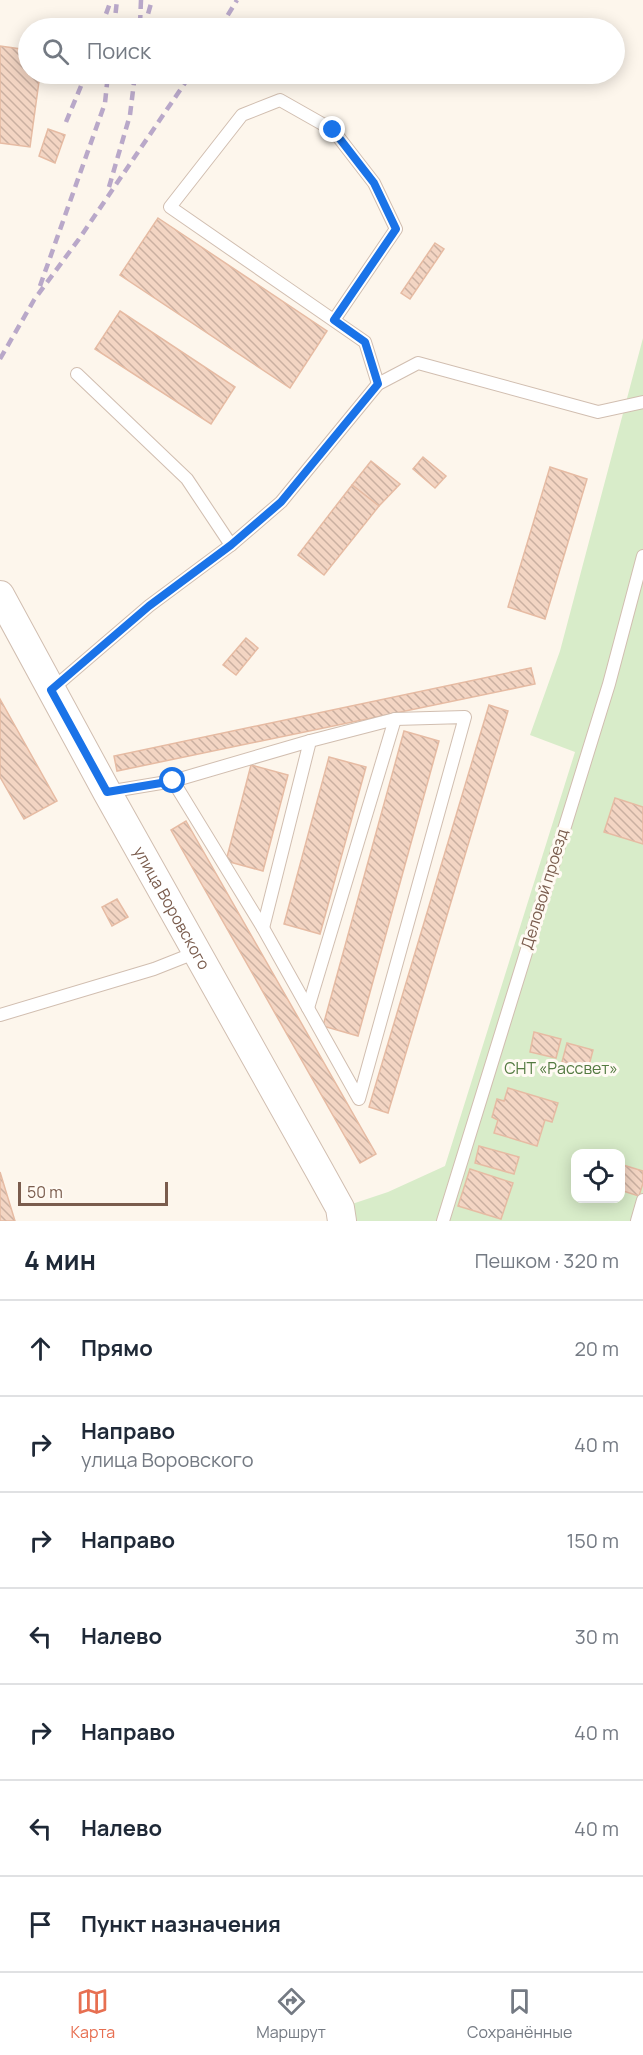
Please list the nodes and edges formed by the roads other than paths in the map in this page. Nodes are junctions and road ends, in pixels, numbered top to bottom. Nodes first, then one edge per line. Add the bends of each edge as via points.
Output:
1 (334, 320) junction
2 (77, 374) dead end
3 (378, 384) junction
4 (643, 402) edge
5 (231, 545) junction
6 (642, 561) edge
7 (0, 595) edge
8 (51, 690) junction
9 (395, 719) junction
10 (310, 741) junction
11 (173, 781) junction
12 (107, 792) junction
13 (263, 928) junction
14 (198, 952) junction
15 (308, 1008) junction
16 (0, 1015) edge
17 (643, 1200) edge
18 (342, 1221) edge
19 (443, 1221) edge
20 (637, 1221) edge

1 - 1 lane via 396,229 374,183 333,130 280,100 242,116 170,207
1 - 3 lane via 365,342
2 - 5 lane via 187,479
3 - 4 lane via 418,363 598,412
3 - 5 lane via 281,502
5 - 8 lane via 149,606
6 - 19 lane, Деловой проезд via 609,684
7 - 8 street, улица Воровского
8 - 12 street, улица Воровского
9 - 10 lane
9 - 15 lane
9 - 15 lane via 465,717 359,1099
10 - 11 lane
10 - 13 lane
11 - 12 lane
11 - 13 lane
12 - 14 street, улица Воровского
13 - 15 lane
14 - 16 lane
14 - 18 street, улица Воровского via 340,1208
17 - 20 lane

